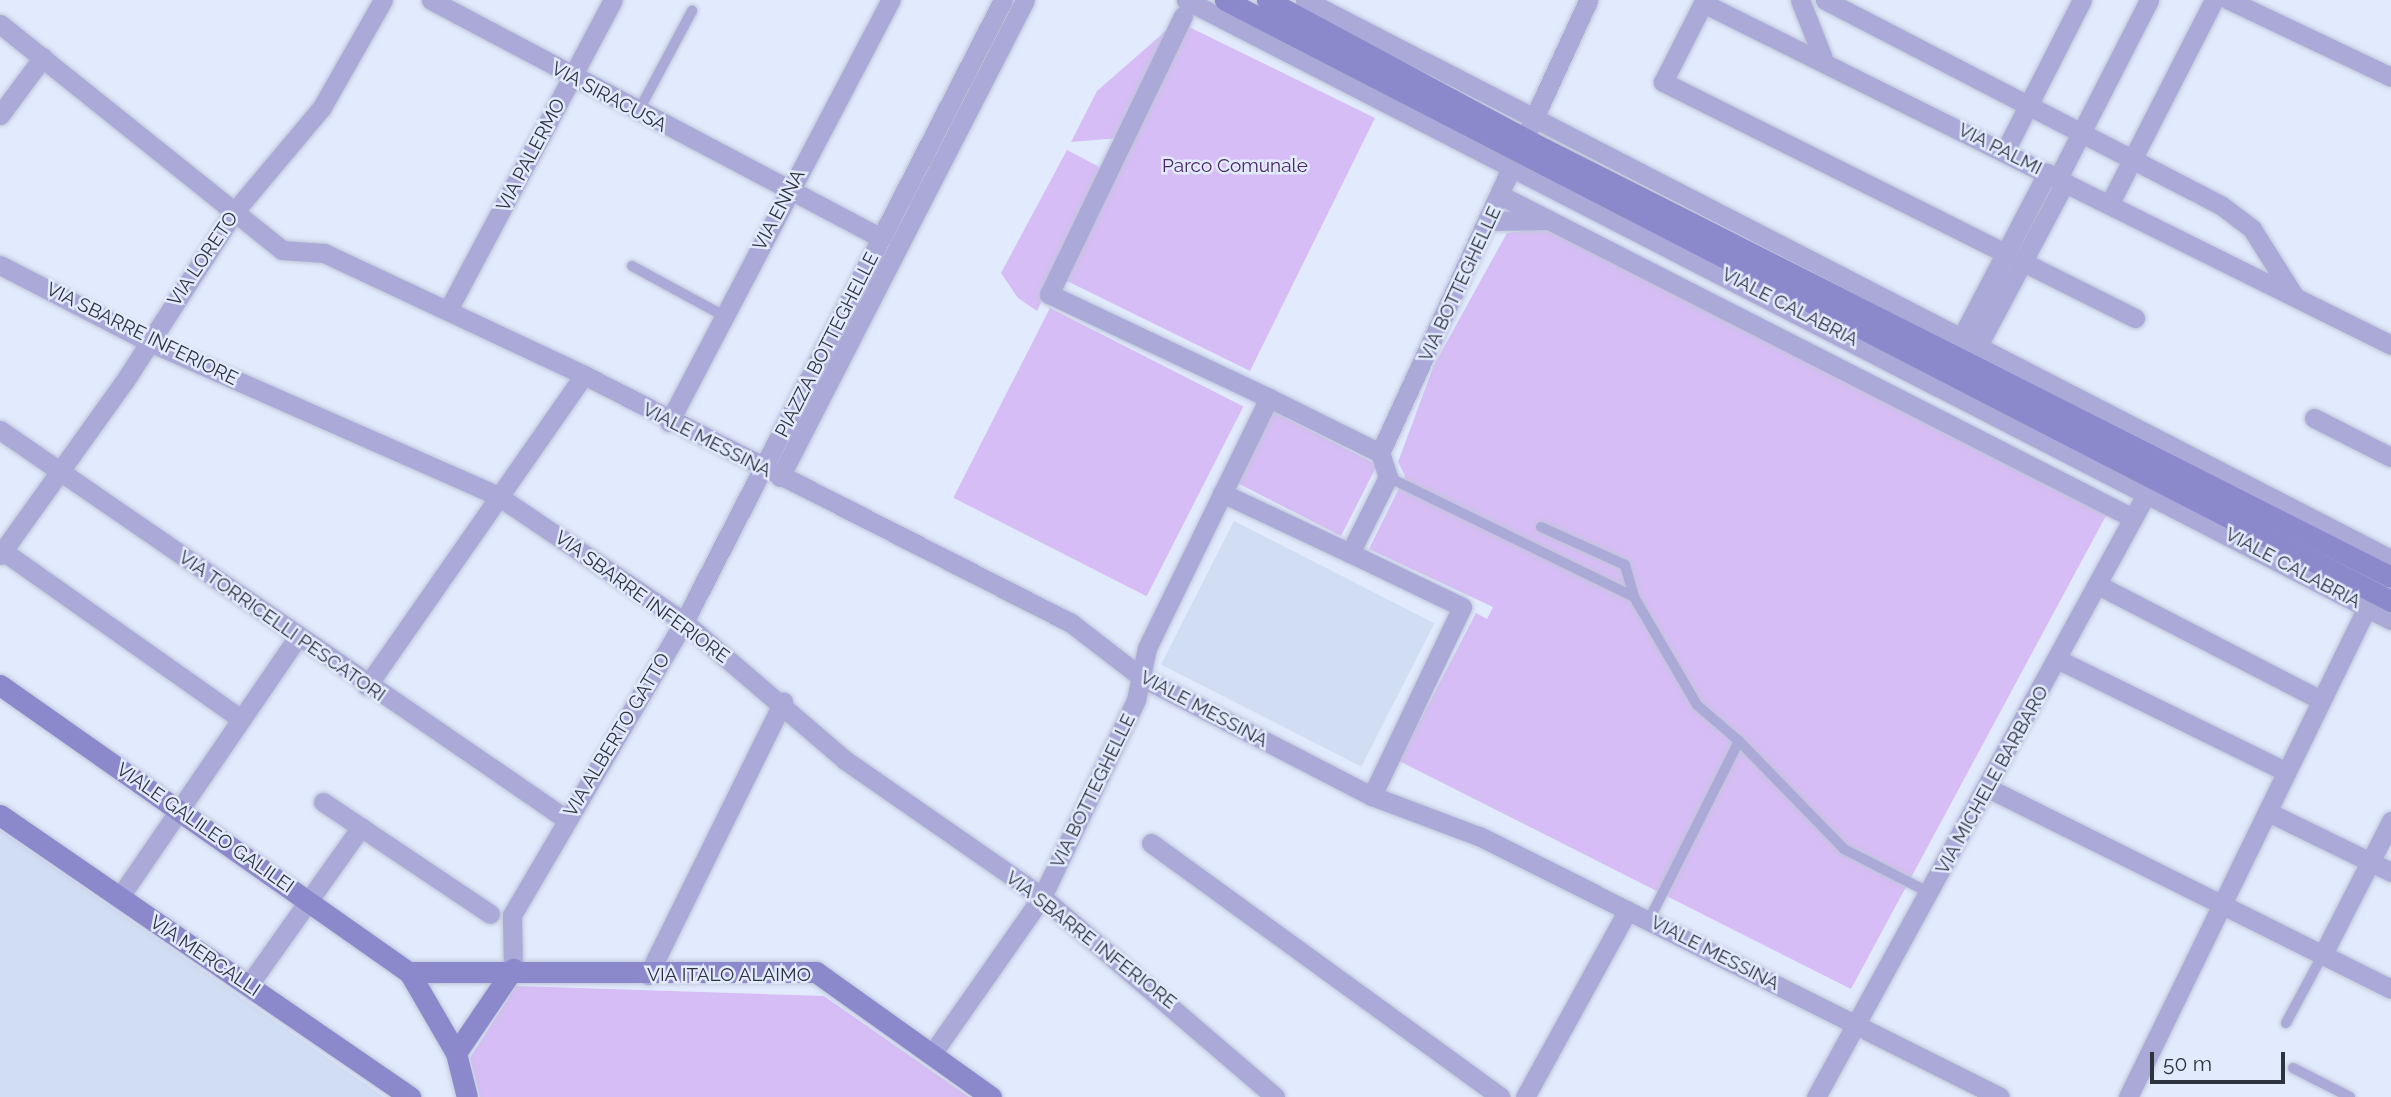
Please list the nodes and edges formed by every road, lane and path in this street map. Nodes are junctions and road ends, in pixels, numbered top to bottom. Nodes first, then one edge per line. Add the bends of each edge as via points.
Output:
1 (383, 0) edge
2 (431, 0) edge
3 (613, 0) edge
4 (891, 0) edge
5 (1003, 0) edge
6 (1025, 0) edge
7 (1225, 0) edge
8 (1267, 0) edge
9 (1305, 0) edge
10 (1588, 0) edge
11 (1800, 0) edge
12 (1825, 0) edge
13 (2082, 0) edge
14 (2150, 0) edge
15 (2214, 0) edge
16 (2229, 0) edge
17 (1185, 8) edge
18 (692, 11) dead end
19 (0, 24) edge
20 (43, 57) junction
21 (1823, 58) junction
22 (2391, 77) edge
23 (572, 78) junction
24 (2027, 109) junction
25 (638, 113) junction
26 (0, 115) edge
27 (2080, 136) junction
28 (1525, 146) junction
29 (2005, 151) junction
30 (2131, 163) junction
31 (2057, 177) junction
32 (788, 191) junction
33 (1502, 196) junction
34 (2110, 203) junction
35 (234, 212) junction
36 (1553, 220) junction
37 (1490, 221) junction
38 (881, 238) junction
39 (2014, 257) junction
40 (0, 265) edge
41 (632, 266) dead end
42 (2296, 298) junction
43 (448, 310) junction
44 (724, 316) junction
45 (2135, 318) dead end
46 (148, 341) junction
47 (2391, 345) edge
48 (1961, 358) junction
49 (584, 376) junction
50 (1269, 398) junction
51 (2314, 418) dead end
52 (669, 422) junction
53 (0, 430) edge
54 (1380, 453) junction
55 (2391, 457) edge
56 (60, 471) junction
57 (772, 473) junction
58 (2155, 476) junction
59 (1388, 477) junction
60 (1222, 493) junction
61 (498, 496) junction
62 (2133, 518) junction
63 (1541, 527) dead end
64 (1, 551) edge
65 (1350, 553) junction
66 (2390, 565) edge
67 (2098, 585) junction
68 (1634, 597) junction
69 (2377, 601) edge
70 (2391, 620) edge
71 (684, 622) junction
72 (298, 637) junction
73 (2057, 659) junction
74 (1141, 677) junction
75 (0, 685) edge
76 (367, 686) junction
77 (2321, 700) junction
78 (783, 702) junction
79 (241, 719) junction
80 (1739, 741) junction
81 (2287, 772) junction
82 (1988, 788) junction
83 (1372, 796) junction
84 (324, 802) dead end
85 (180, 809) junction
86 (2268, 812) junction
87 (0, 816) edge
88 (566, 819) junction
89 (2391, 821) edge
90 (361, 827) junction
91 (1150, 843) dead end
92 (2370, 862) junction
93 (2391, 872) edge
94 (1930, 893) junction
95 (1042, 897) junction
96 (119, 898) junction
97 (308, 900) junction
98 (2221, 905) junction
99 (1628, 910) junction
100 (491, 914) dead end
101 (1649, 920) junction
102 (2322, 956) junction
103 (513, 969) junction
104 (409, 972) junction
105 (648, 975) junction
106 (248, 986) junction
107 (2391, 989) edge
108 (2286, 1023) dead end
109 (1856, 1024) junction
110 (934, 1051) junction
111 (456, 1053) junction
112 (2293, 1068) dead end
113 (411, 1097) edge
114 (467, 1097) edge
115 (991, 1097) edge
116 (1275, 1097) edge
117 (1501, 1097) edge
118 (1525, 1097) edge
119 (1816, 1097) edge
120 (2000, 1097) edge
121 (2128, 1097) edge
122 (2350, 1097) edge

1 - 35 street, VIA LORETO via 322,107
2 - 23 street, VIA SIRACUSA
3 - 23 street, VIA PALERMO
4 - 32 street, VIA ENNA
5 - 38 street
6 - 57 street
7 - 28 street, VIALE CALABRIA
8 - 28 street, VIALE CALABRIA
9 - 28 street, VIALE CALABRIA
10 - 28 street, VIA BOTTEGHELLE
11 - 21 street
12 - 24 street
13 - 24 street
14 - 27 street
15 - 30 street
16 - 22 street
17 - 28 street, VIALE CALABRIA
17 - 50 street via 1049,294
18 - 25 lane
19 - 20 street, VIALE MESSINA
20 - 26 street
20 - 35 street, VIALE MESSINA
21 - 29 street, VIA PALMI
21 - 39 street, VIA PALMI via 1703,3 1663,82
23 - 25 street, VIA SIRACUSA
23 - 43 street, VIA PALERMO
24 - 27 street
24 - 29 street
25 - 32 street, VIA SIRACUSA
27 - 30 street
27 - 31 street
28 - 33 street, VIA BOTTEGHELLE
28 - 48 street, VIALE CALABRIA
28 - 58 street, VIALE CALABRIA
29 - 31 street, VIA PALMI
30 - 34 street
30 - 42 street via 2222,206 2252,229
31 - 34 street, VIA PALMI
31 - 39 street
32 - 38 street, PIAZZA BOTTEGHELLE
32 - 44 street, VIA ENNA
33 - 36 street
33 - 37 street, VIA BOTTEGHELLE
34 - 42 street, VIA PALMI
35 - 43 street, VIALE MESSINA via 282,250 324,253
35 - 46 street, VIA LORETO
36 - 37 street
36 - 62 street
37 - 54 street, VIA BOTTEGHELLE
38 - 57 street, PIAZZA BOTTEGHELLE
39 - 45 street
39 - 48 street
40 - 46 street, VIA SBARRE INFERIORE
41 - 44 lane
42 - 47 street, VIA PALMI
43 - 49 street, VIALE MESSINA
44 - 52 street, VIA ENNA
46 - 56 street, VIA LORETO
46 - 61 street, VIA SBARRE INFERIORE
48 - 58 street, VIALE CALABRIA
48 - 66 street, VIALE CALABRIA
49 - 52 street, VIALE MESSINA
49 - 61 street
50 - 54 street
50 - 60 street, VIA BOTTEGHELLE
51 - 55 street
52 - 57 street, VIALE MESSINA
53 - 56 street, VIA TORRICELLI PESCATORI
54 - 59 street
56 - 64 street, VIA LORETO
56 - 72 street, VIA TORRICELLI PESCATORI
57 - 71 street, VIA ALBERTO GATTO
57 - 74 street, VIALE MESSINA via 1071,623
58 - 62 street, VIA MICHELE BARBARO
58 - 66 street, VIALE CALABRIA
58 - 69 street, VIALE CALABRIA
59 - 65 street
59 - 68 lane
60 - 65 street
60 - 74 street, VIA BOTTEGHELLE via 1147,648
61 - 71 street, VIA SBARRE INFERIORE
61 - 76 street
62 - 67 street, VIA MICHELE BARBARO
63 - 68 lane via 1625,565
64 - 79 street
65 - 83 street via 1462,607
66 - 69 street
67 - 73 street, VIA MICHELE BARBARO
67 - 77 street
68 - 80 lane via 1697,705
69 - 70 street, VIALE CALABRIA
69 - 77 street
71 - 78 street, VIA SBARRE INFERIORE
71 - 88 street, VIA ALBERTO GATTO
72 - 76 street, VIA TORRICELLI PESCATORI
72 - 79 street
73 - 81 street
73 - 82 street, VIA MICHELE BARBARO
74 - 83 street, VIALE MESSINA
74 - 95 street, VIA BOTTEGHELLE via 1136,700
75 - 85 street, VIALE GALILEO GALILEI
76 - 88 street, VIA TORRICELLI PESCATORI
77 - 81 street
78 - 95 street, VIA SBARRE INFERIORE via 845,760
78 - 105 street
79 - 85 street
80 - 94 lane via 1844,849
80 - 101 lane
81 - 86 street
82 - 94 street, VIA MICHELE BARBARO
82 - 98 street
83 - 99 street, VIALE MESSINA via 1482,837
84 - 90 street
85 - 96 street
85 - 97 street, VIALE GALILEO GALILEI
86 - 92 street
86 - 98 street
87 - 96 street, VIA MERCALLI
88 - 103 street, VIA ALBERTO GATTO via 512,915
89 - 92 street
90 - 97 street
90 - 100 street
91 - 117 street
92 - 93 street
92 - 102 street
94 - 109 street, VIA MICHELE BARBARO
95 - 110 street, VIA BOTTEGHELLE
95 - 116 street, VIA SBARRE INFERIORE
96 - 106 street, VIA MERCALLI
97 - 104 street, VIALE GALILEO GALILEI
97 - 106 street
98 - 102 street
98 - 121 street
99 - 101 street, VIALE MESSINA
99 - 118 street
101 - 109 street, VIALE MESSINA
102 - 107 street
102 - 108 lane
103 - 104 street, VIA ITALO ALAIMO via 474,976
103 - 105 street, VIA ITALO ALAIMO
103 - 111 street
104 - 111 street
105 - 110 street, VIA ITALO ALAIMO via 816,972
106 - 113 street, VIA MERCALLI
109 - 119 street, VIA MICHELE BARBARO
109 - 120 street, VIALE MESSINA
110 - 115 street, VIA ITALO ALAIMO
111 - 114 street
112 - 122 lane

